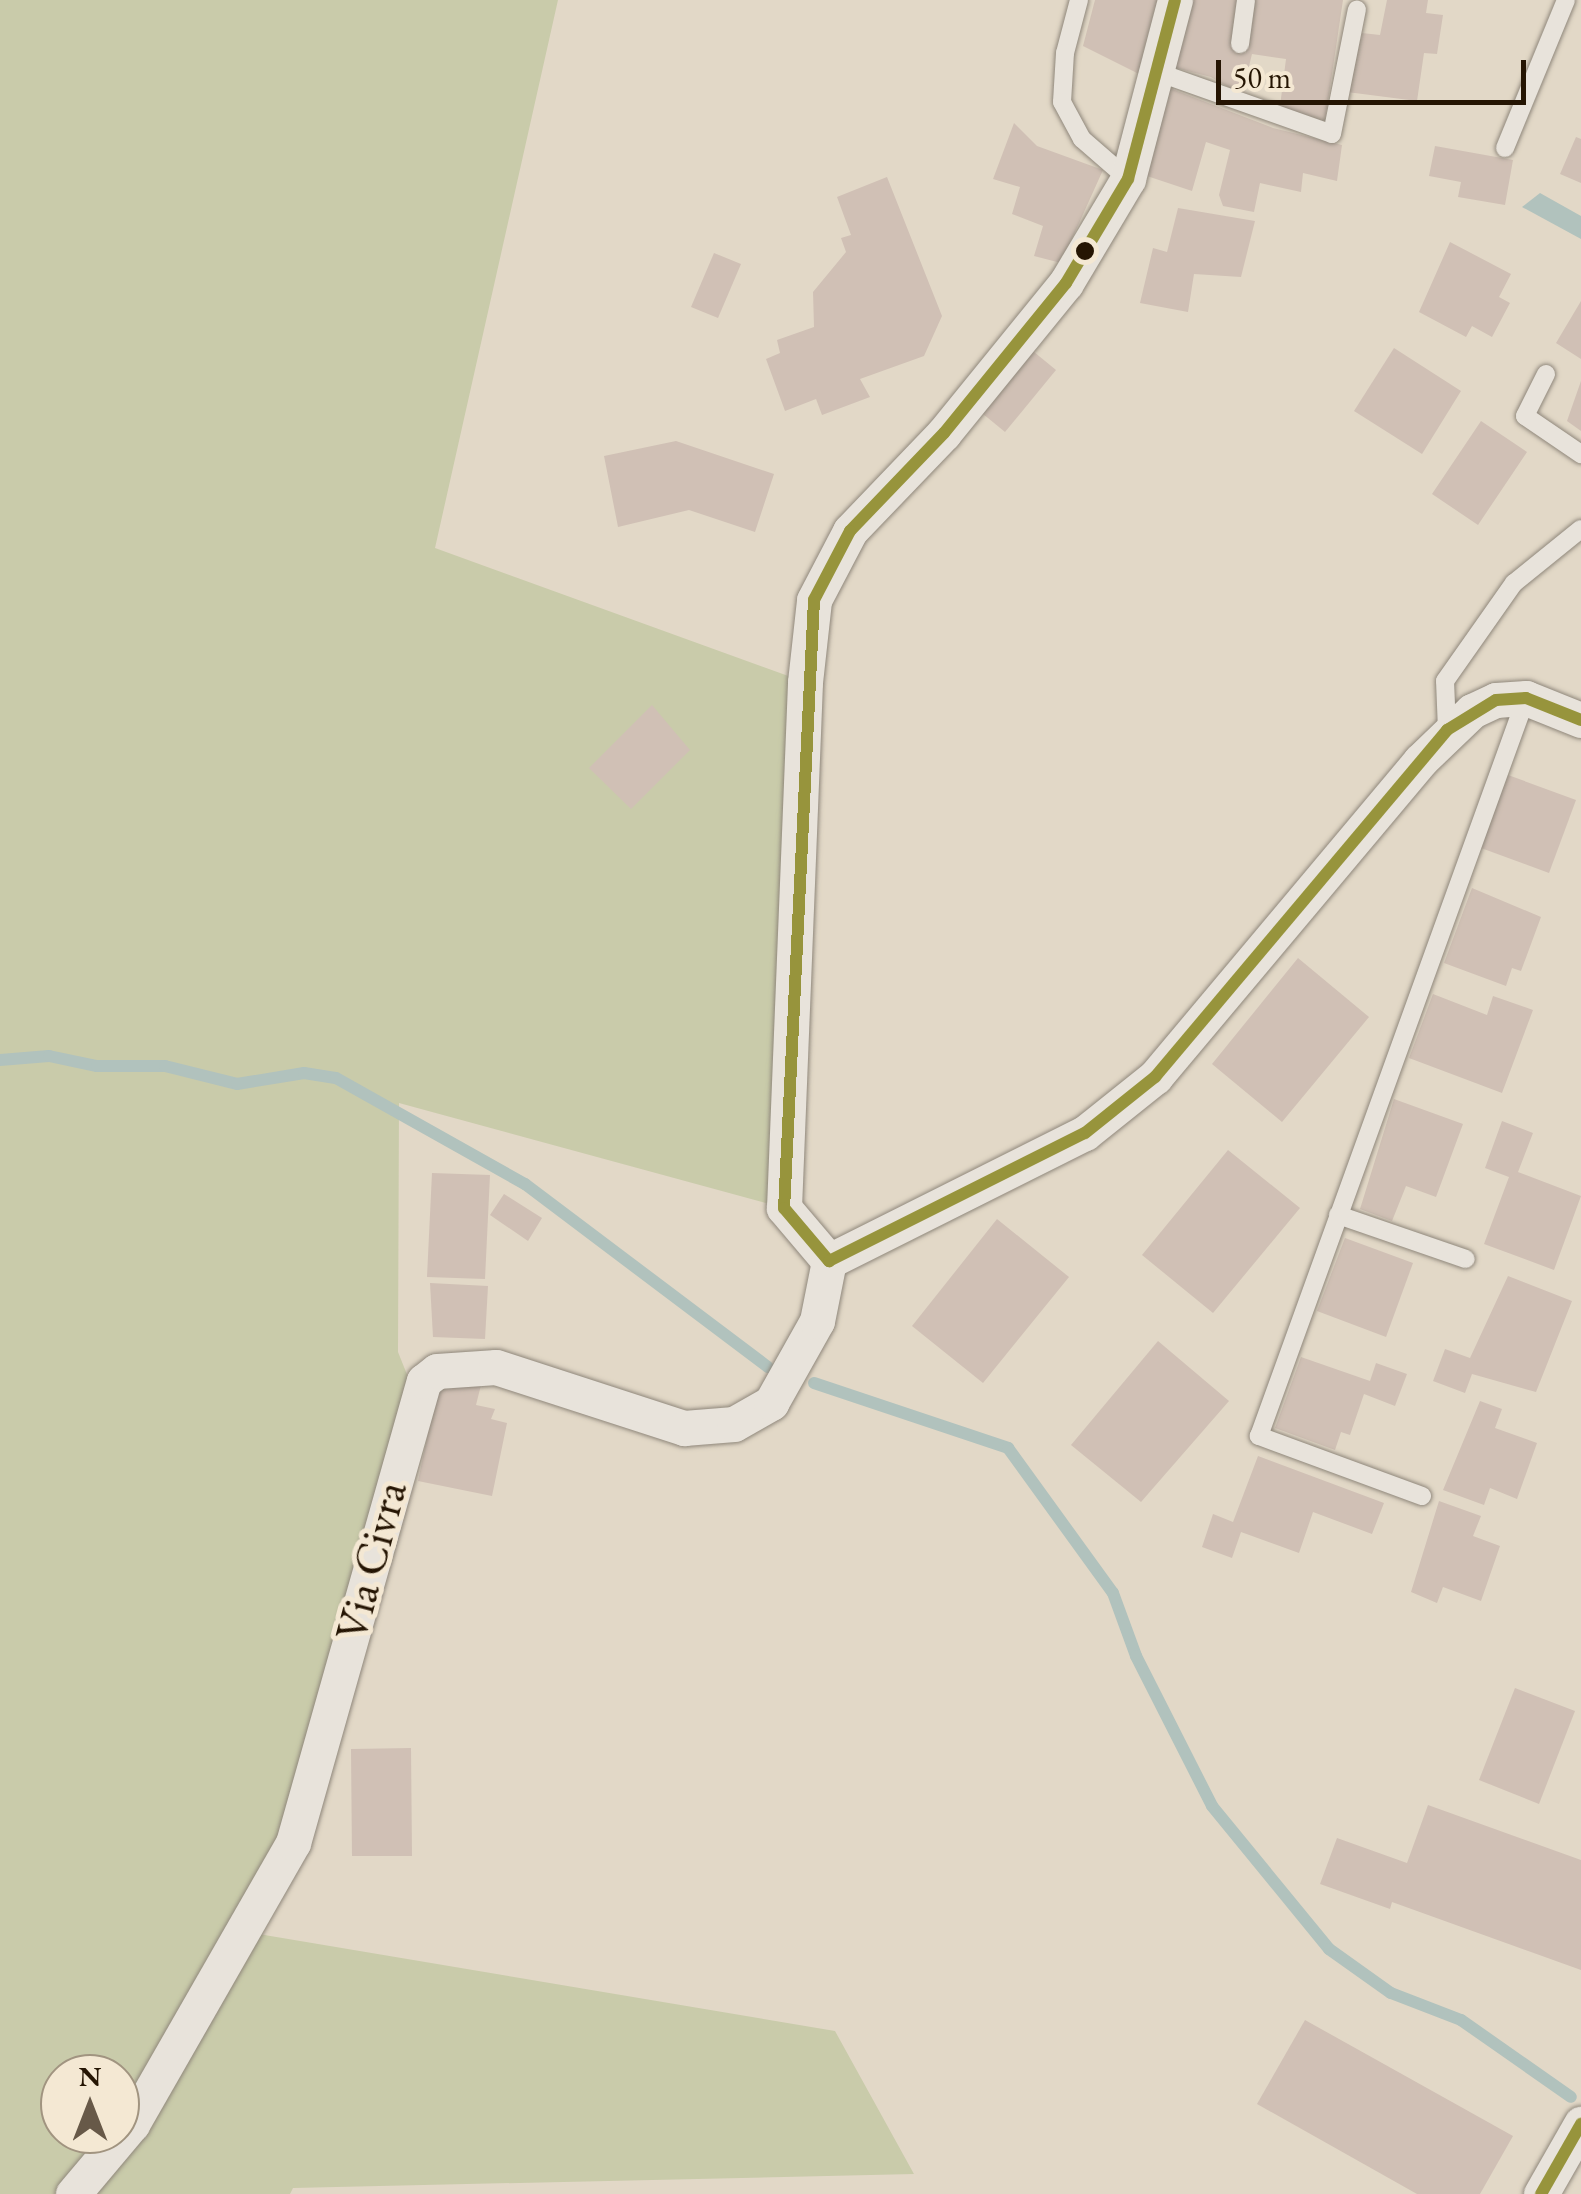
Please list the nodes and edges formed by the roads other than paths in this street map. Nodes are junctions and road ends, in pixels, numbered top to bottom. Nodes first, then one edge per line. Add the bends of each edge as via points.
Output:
1 (1078, 0) edge
2 (1175, 0) edge
3 (1246, 0) edge
4 (1566, 0) edge
5 (1357, 9) dead end
6 (1240, 44) dead end
7 (1160, 73) junction
8 (1505, 148) dead end
9 (1128, 179) junction
10 (1546, 374) dead end
11 (1581, 454) edge
12 (1581, 529) edge
13 (1526, 698) junction
14 (1581, 720) edge
15 (1447, 730) junction
16 (1338, 1215) junction
17 (1466, 1259) dead end
18 (829, 1261) junction
19 (1422, 1496) dead end
20 (1581, 2124) edge
21 (73, 2194) edge
22 (1541, 2194) edge

1 - 9 lane via 1064,52 1062,102 1082,139
2 - 7 street
3 - 6 lane
4 - 8 lane
5 - 7 lane via 1332,134
7 - 9 street
9 - 18 street via 1066,283 944,433 850,531 814,600 784,1208
10 - 11 lane via 1525,416
12 - 15 lane via 1514,583 1445,681
13 - 14 street
13 - 15 street via 1496,700
13 - 16 lane
15 - 18 street via 1155,1078 1085,1133
16 - 17 lane
16 - 19 lane via 1259,1436
18 - 21 street, Via Civra via 817,1321 771,1404 734,1424 684,1428 496,1367 437,1371 424,1381 294,1843 132,2124
20 - 22 street

